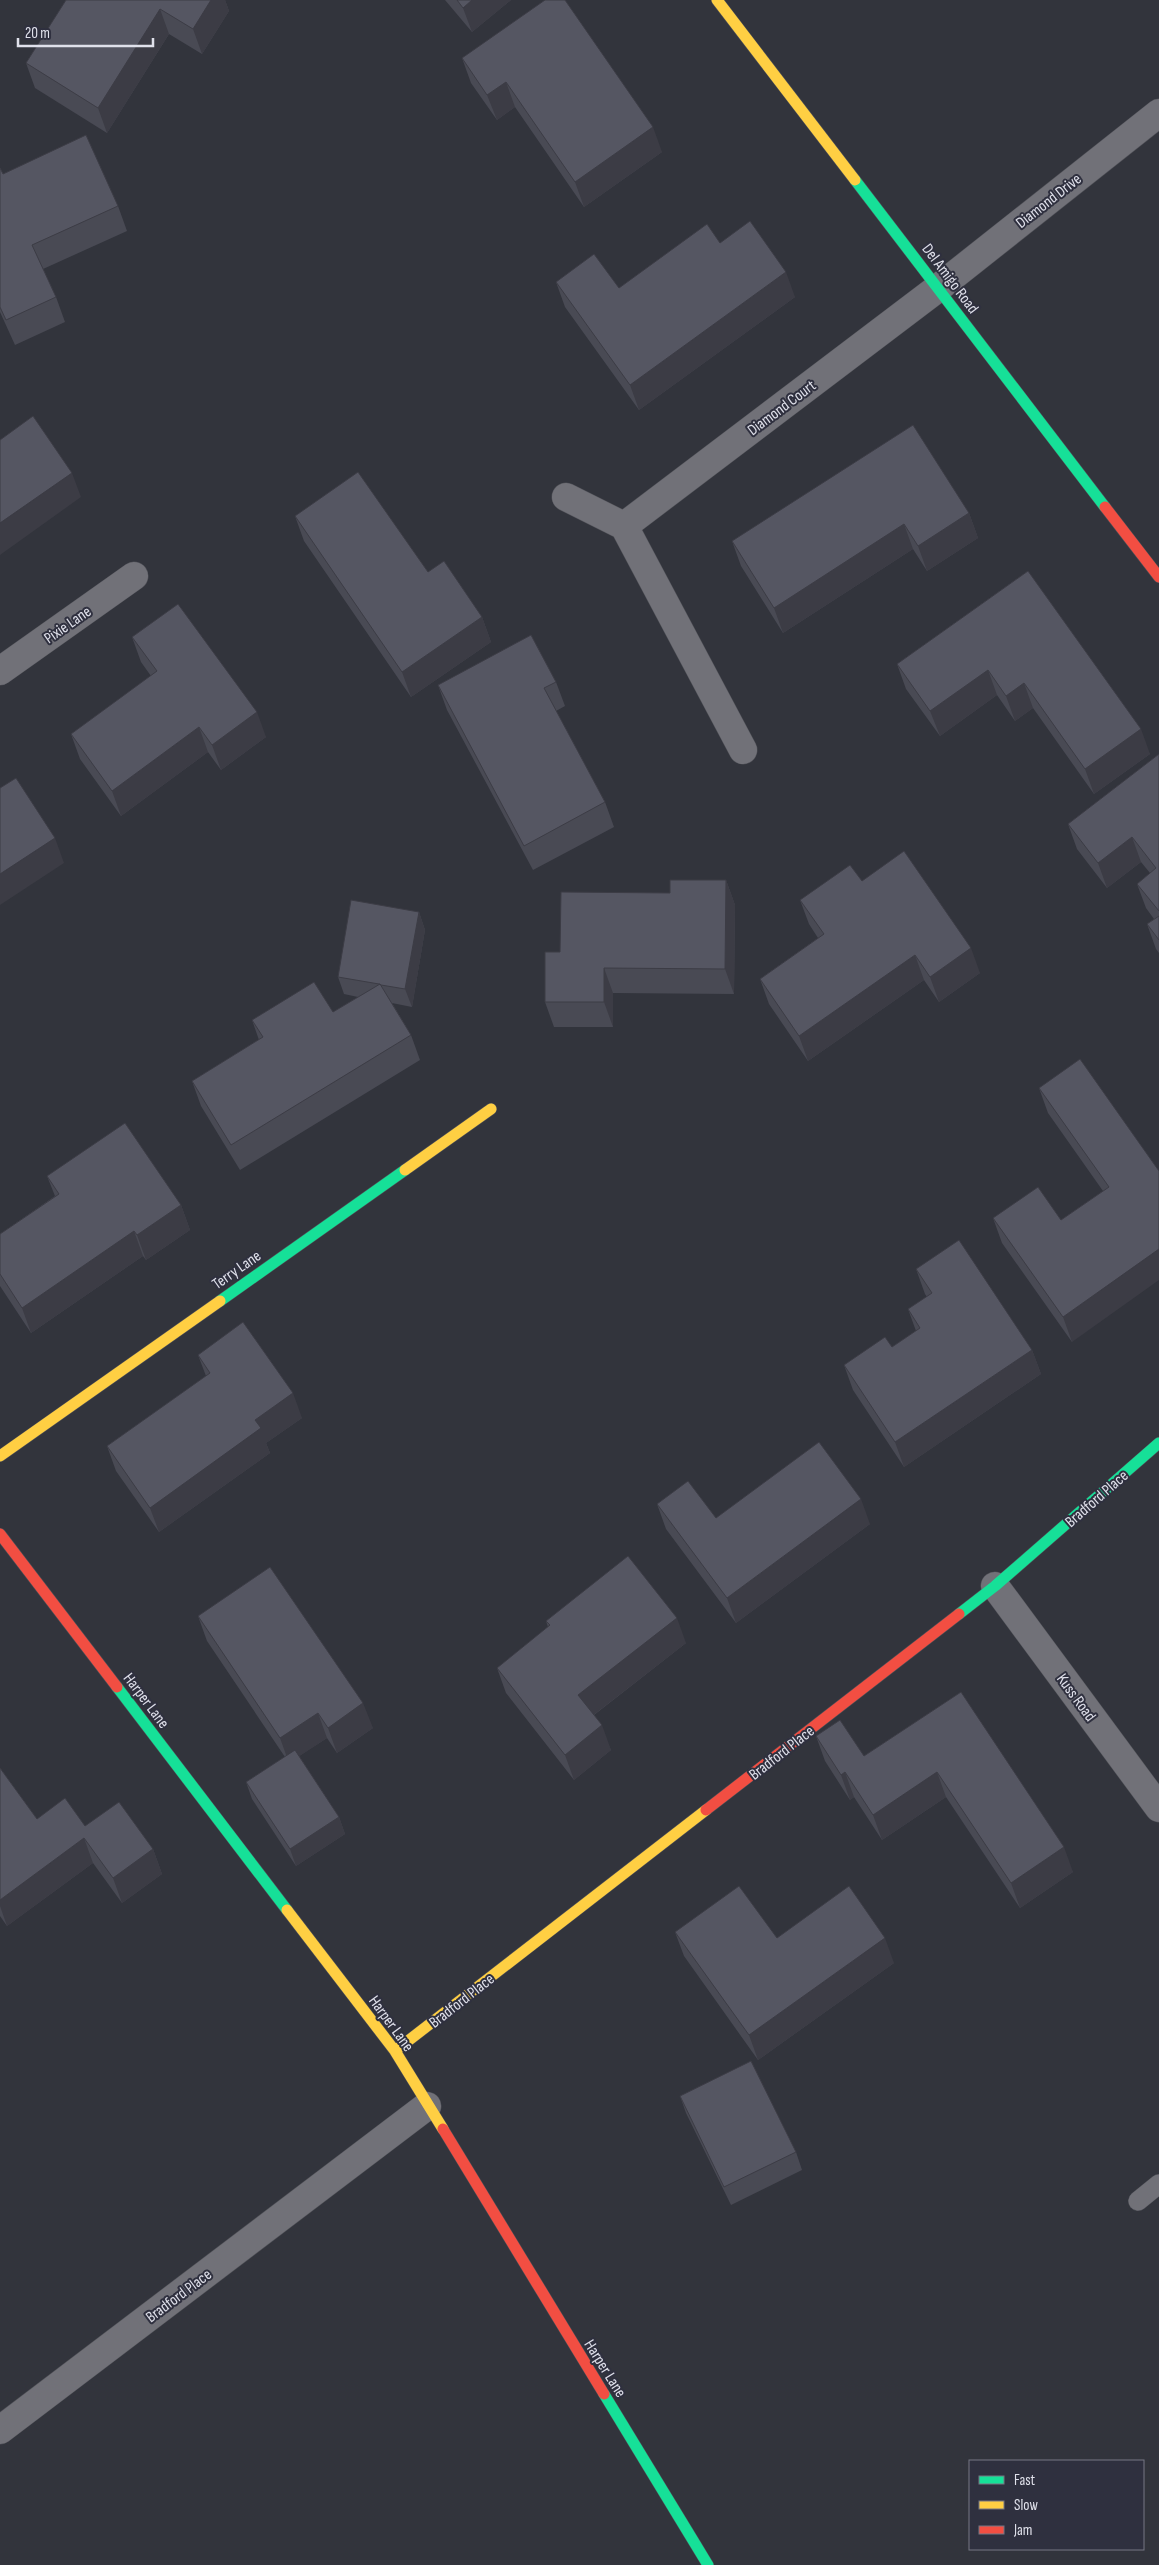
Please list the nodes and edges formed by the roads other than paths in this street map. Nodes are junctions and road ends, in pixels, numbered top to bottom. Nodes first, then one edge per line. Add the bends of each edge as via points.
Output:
1 (717, 0) edge
2 (1159, 113) edge
3 (938, 288) junction
4 (566, 497) dead end
5 (624, 526) junction
6 (134, 576) dead end
7 (1159, 577) edge
8 (0, 671) edge
9 (743, 750) dead end
10 (491, 1109) dead end
11 (1159, 1443) edge
12 (0, 1456) edge
13 (0, 1534) edge
14 (995, 1586) junction
15 (1159, 1808) edge
16 (395, 2051) junction
17 (427, 2106) junction
18 (1159, 2184) edge
19 (1138, 2201) dead end
20 (0, 2430) edge
21 (708, 2565) edge

1 - 3 street, Del Amigo Road
2 - 3 street, Diamond Drive
3 - 5 street, Diamond Court
3 - 7 street, Del Amigo Road
4 - 5 street
5 - 9 street
6 - 8 street, Pixie Lane
10 - 12 street, Terry Lane
11 - 14 street, Bradford Place
13 - 16 street, Harper Lane
14 - 15 street, Kuss Road
14 - 16 street, Bradford Place
16 - 17 street, Harper Lane
17 - 20 street, Bradford Place
17 - 21 street, Harper Lane
18 - 19 lane

